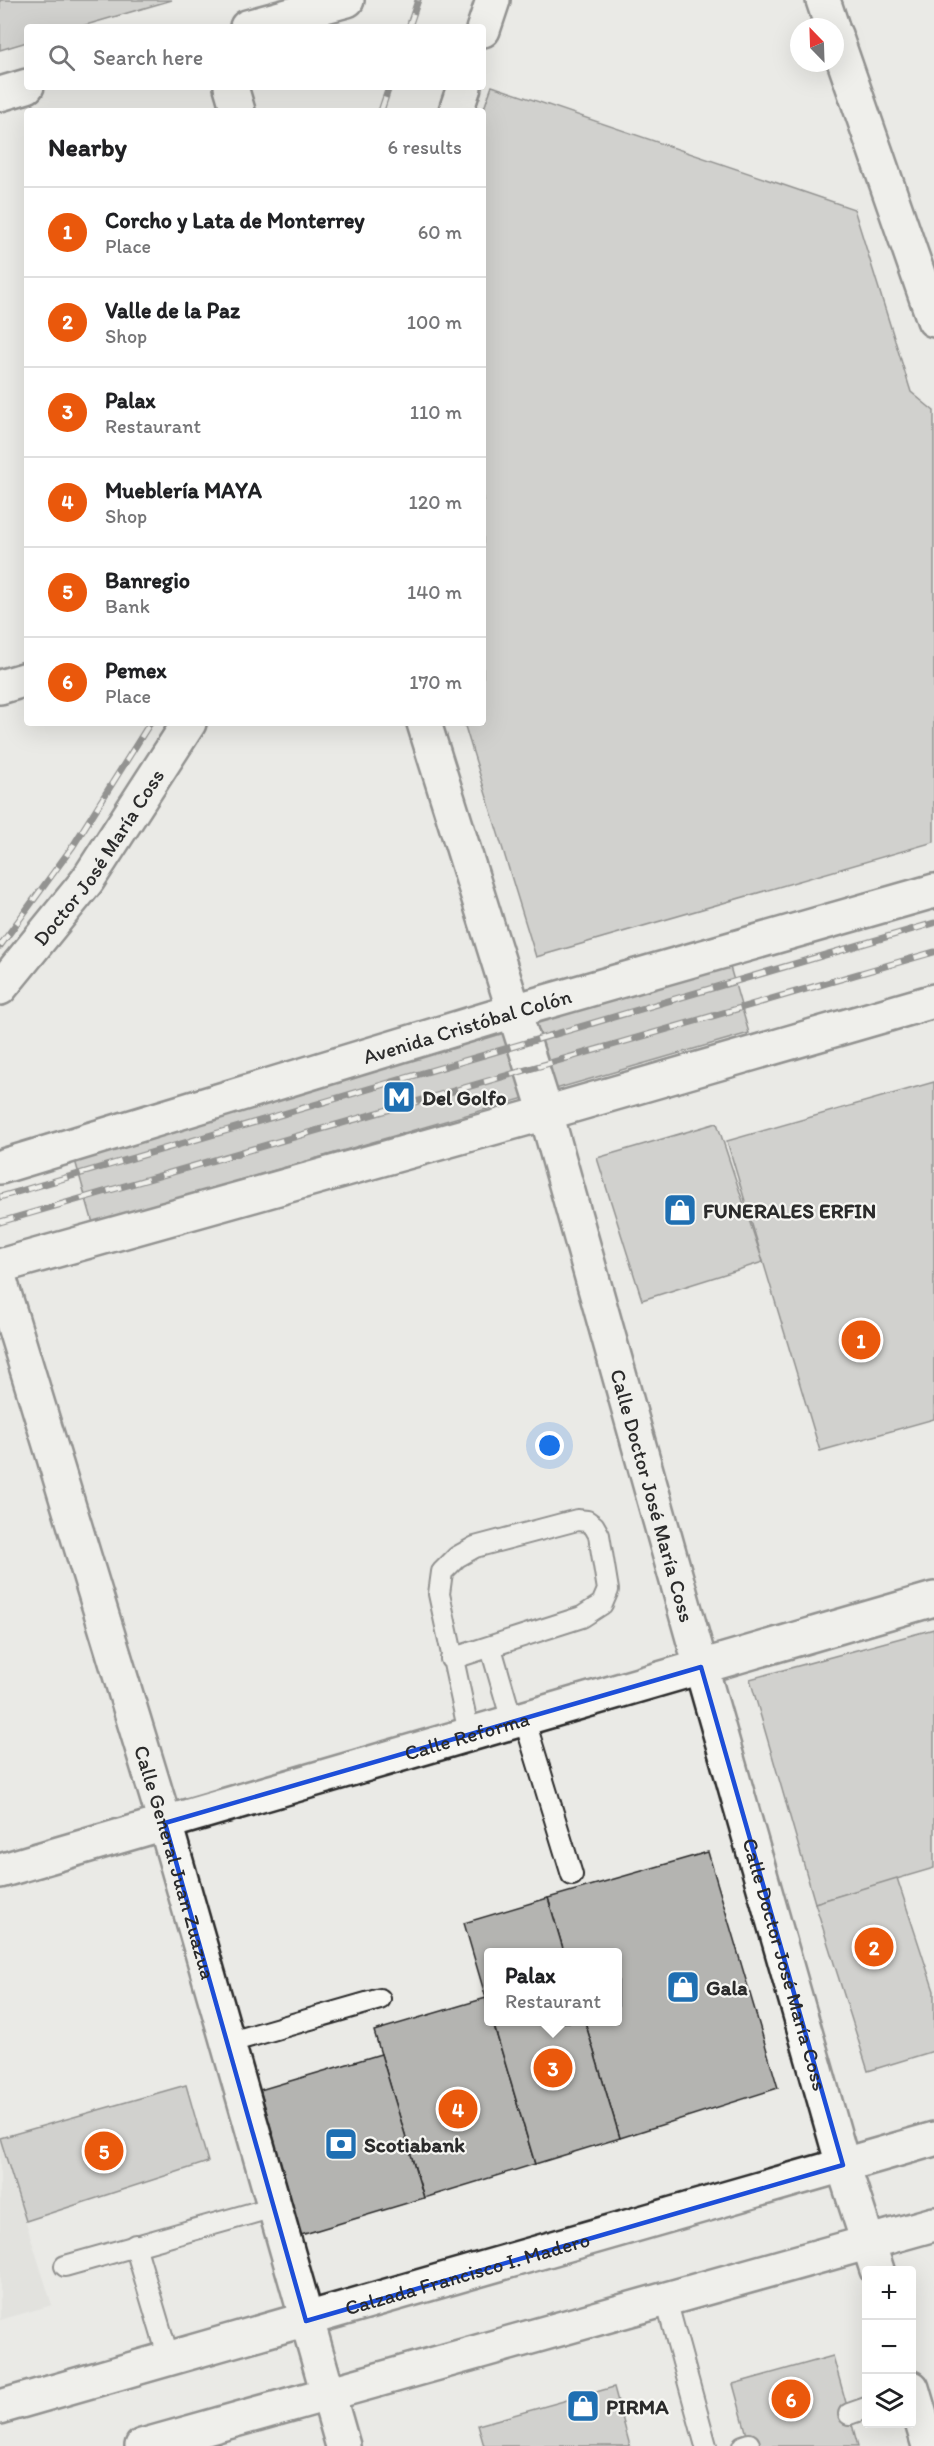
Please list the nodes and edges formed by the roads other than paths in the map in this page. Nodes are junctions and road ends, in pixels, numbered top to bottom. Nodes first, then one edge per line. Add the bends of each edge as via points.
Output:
1 (346, 0) edge
2 (493, 0) edge
3 (823, 0) edge
4 (829, 18) edge
5 (258, 24) edge
6 (485, 24) edge
7 (844, 61) edge
8 (24, 88) edge
9 (232, 90) edge
10 (463, 90) edge
11 (0, 94) edge
12 (237, 108) edge
13 (457, 108) edge
14 (934, 321) edge
15 (24, 680) edge
16 (0, 687) edge
17 (187, 726) edge
18 (425, 726) edge
19 (934, 891) edge
20 (0, 988) edge
21 (934, 1001) edge
22 (514, 1011) junction
23 (546, 1113) junction
24 (0, 1167) edge
25 (0, 1266) edge
26 (0, 1280) edge
27 (934, 1599) edge
28 (491, 1648) junction
29 (451, 1659) junction
30 (701, 1667) junction
31 (518, 1719) junction
32 (469, 1732) junction
33 (165, 1823) junction
34 (0, 1871) edge
35 (572, 1875) dead end
36 (380, 1999) dead end
37 (227, 2043) junction
38 (934, 2139) edge
39 (843, 2165) junction
40 (274, 2207) junction
41 (934, 2224) edge
42 (135, 2245) junction
43 (873, 2257) edge
44 (65, 2266) dead end
45 (666, 2300) junction
46 (306, 2321) junction
47 (169, 2359) junction
48 (327, 2392) junction
49 (916, 2405) edge
50 (0, 2408) edge
51 (142, 2446) edge
52 (343, 2446) edge
53 (706, 2446) edge
54 (929, 2446) edge

1 - 5 street
2 - 6 street
3 - 4 street
7 - 14 street
8 - 11 street
9 - 12 street
10 - 13 street
15 - 16 street
17 - 20 street, Doctor José María Coss via 87,881
18 - 22 street, Calle Doctor José María Coss
19 - 22 street, Avenida Cristóbal Colón
21 - 23 street
22 - 23 street, Calle Doctor José María Coss
22 - 24 street, Avenida Cristóbal Colón
23 - 25 street
23 - 30 street, Calle Doctor José María Coss
26 - 33 street, Calle General Juan Zuazua
27 - 30 street, Calle Reforma
28 - 29 lane
28 - 29 lane via 582,1617 602,1604 608,1590 594,1526 577,1520 475,1547 457,1557 442,1572 439,1594
28 - 31 lane
29 - 32 lane
30 - 31 street, Calle Reforma
30 - 39 street, Calle Doctor José María Coss
31 - 32 street, Calle Reforma
31 - 35 lane
32 - 33 street, Calle Reforma
33 - 34 street, Calle Reforma
33 - 37 street, Calle General Juan Zuazua
36 - 37 lane
37 - 40 street, Calle General Juan Zuazua
38 - 39 street, Calzada Francisco I. Madero
39 - 43 street, Calle Doctor José María Coss
39 - 46 street, Calzada Francisco I. Madero
40 - 42 lane
40 - 46 street, Calle General Juan Zuazua
41 - 43 street
42 - 44 lane
42 - 47 lane
43 - 45 street
45 - 48 street
45 - 53 lane
46 - 47 street, Calzada Francisco I. Madero
46 - 48 street, Calle General Juan Zuazua
47 - 50 street, Calzada Francisco I. Madero
48 - 51 street
48 - 52 street, Calle General Juan Zuazua
49 - 54 street

